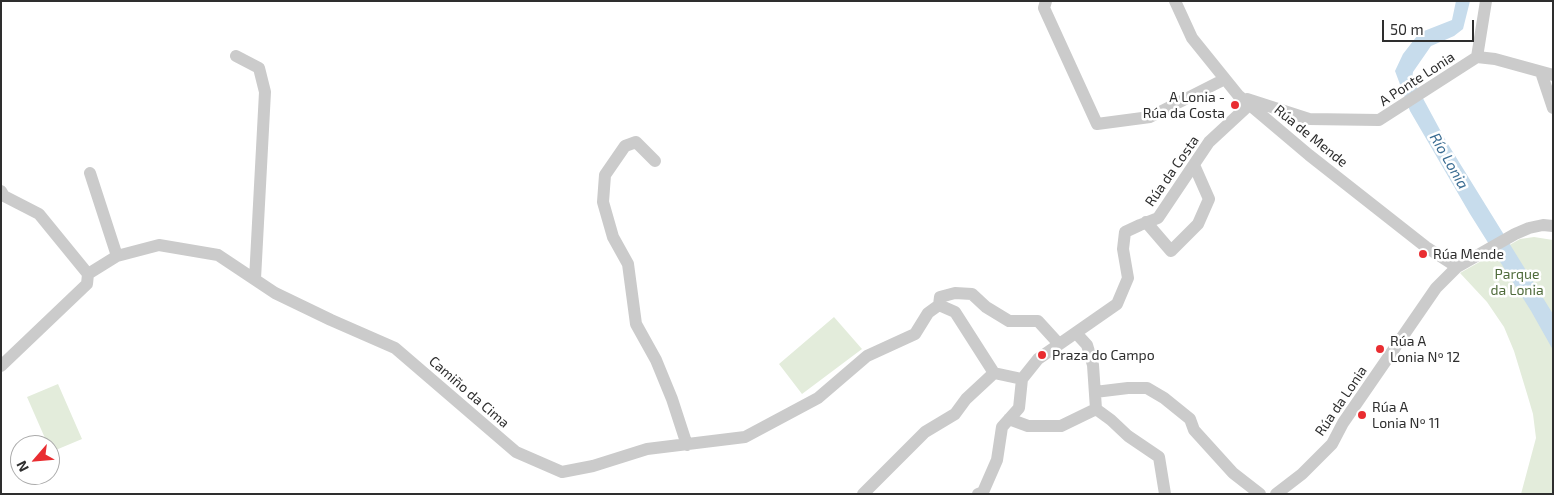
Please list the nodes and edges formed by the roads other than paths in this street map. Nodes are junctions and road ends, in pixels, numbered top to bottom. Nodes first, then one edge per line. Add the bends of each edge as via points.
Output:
1 (1046, 1) edge
2 (1175, 1) edge
3 (1486, 1) edge
4 (236, 56) dead end
5 (1474, 60) junction
6 (1547, 73) edge
7 (1225, 79) junction
8 (1238, 95) junction
9 (1249, 105) junction
10 (1553, 108) edge
11 (655, 161) dead end
12 (1194, 166) junction
13 (90, 173) dead end
14 (1, 191) edge
15 (1146, 222) junction
16 (1553, 226) edge
17 (117, 256) junction
18 (1457, 267) junction
19 (88, 274) junction
20 (255, 279) junction
21 (939, 306) junction
22 (1076, 333) junction
23 (1059, 344) junction
24 (1, 366) edge
25 (994, 373) junction
26 (1022, 379) junction
27 (1095, 392) junction
28 (1096, 409) junction
29 (1009, 419) junction
30 (687, 445) junction
31 (863, 494) edge
32 (978, 494) edge
33 (1165, 494) edge
34 (1260, 494) edge
35 (1276, 494) edge

1 - 7 street via 1044,8 1097,124 1150,116
2 - 7 street, Rúa de Mende via 1192,38
3 - 5 street
4 - 20 street via 258,68 265,92
5 - 6 street via 1495,59
5 - 8 street, A Ponte Lonia via 1379,120 1309,119
6 - 10 street
7 - 8 street, Rúa de Mende
8 - 9 street, Rúa de Mende
9 - 12 street, Rúa da Costa via 1210,142
9 - 18 street, Rúa de Mende via 1324,167
11 - 30 street via 636,142 625,146 605,175 603,202 613,237 628,264 636,324 656,360
12 - 15 street, Rúa da Costa via 1158,218
12 - 15 street via 1209,198 1198,224 1171,251
13 - 17 street
14 - 19 street via 4,196 39,214
15 - 22 street, Rúa da Costa via 1125,232 1123,249 1128,278 1117,304
16 - 18 street, Rúa da Lonia via 1529,228
17 - 19 street, Camiño da Cima
17 - 20 street, Camiño da Cima via 159,245 218,255
18 - 35 street, Rúa da Lonia via 1436,288 1332,444
19 - 24 street, Camiño da Cima via 86,284
20 - 30 street, Camiño da Cima via 275,293 395,348 516,452 539,464 562,472 647,449
21 - 23 street, Camiño da Cima via 940,297 955,293 972,294 1009,321 1038,321
21 - 25 street via 955,312
21 - 30 street, Camiño da Cima via 928,313 915,334 867,356 818,398 745,437
22 - 23 street, Rúa da Costa
22 - 27 street via 1087,344
23 - 26 street, Rúa da Costa via 1038,359
25 - 26 street
25 - 31 street via 955,414 925,432
26 - 29 street via 1019,408
27 - 28 street
27 - 34 street via 1148,388 1190,419 1194,430 1227,467
28 - 29 street via 1061,426 1028,426
28 - 33 street via 1159,457
29 - 32 street via 1002,427 997,460 983,492

